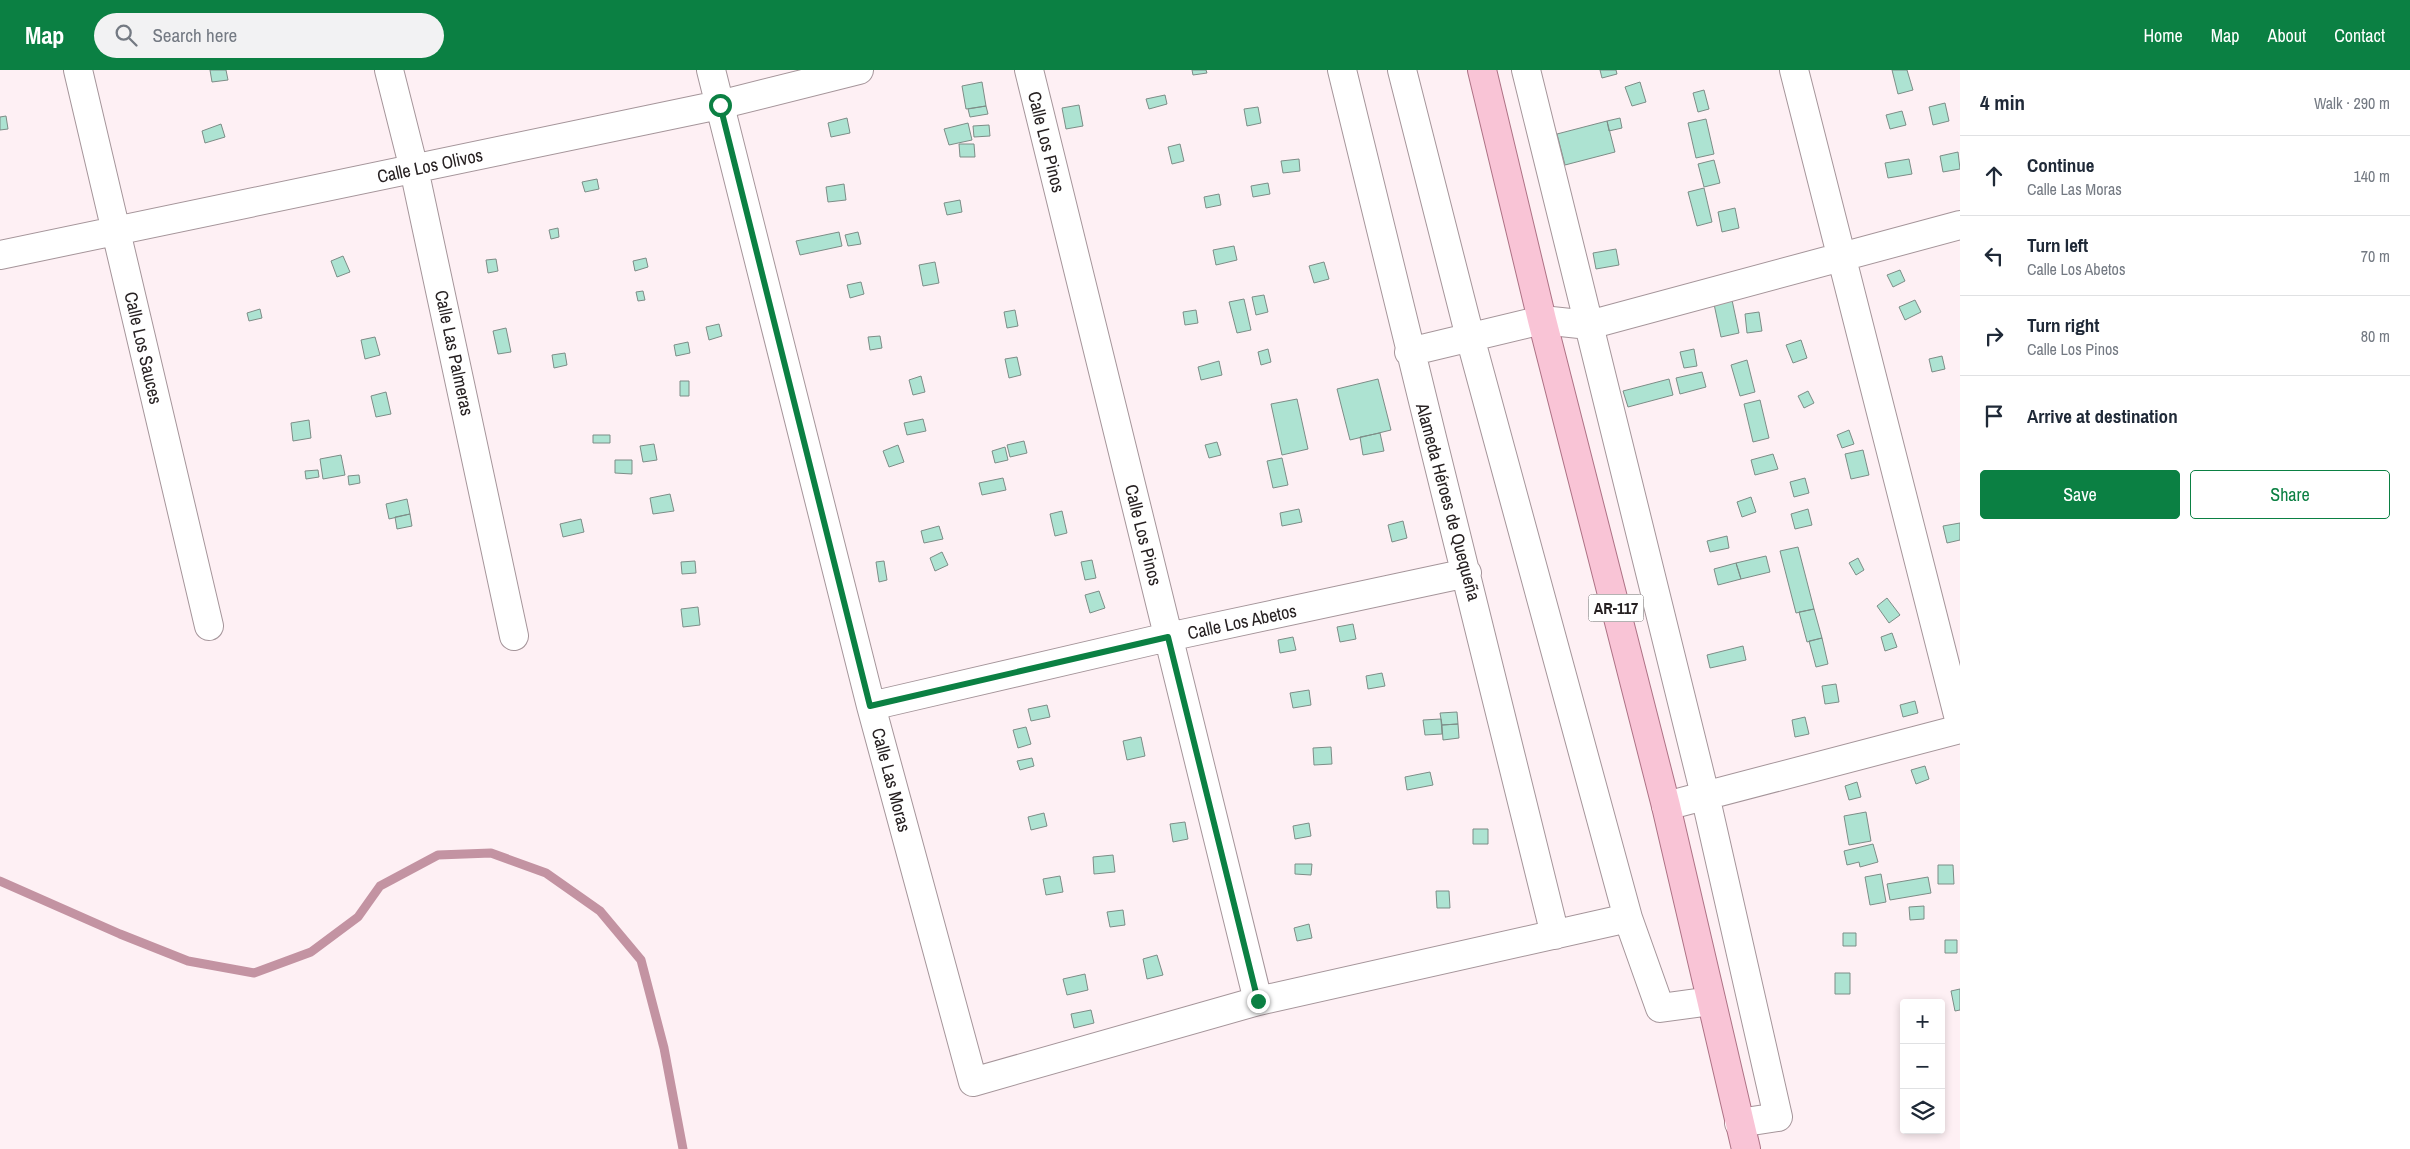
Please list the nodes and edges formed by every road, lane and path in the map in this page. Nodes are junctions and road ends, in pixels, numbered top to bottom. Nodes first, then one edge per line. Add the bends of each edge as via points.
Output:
1 (78, 70) edge
2 (389, 70) edge
3 (711, 70) edge
4 (859, 70) edge
5 (1029, 70) edge
6 (1342, 70) edge
7 (1402, 70) edge
8 (1482, 70) edge
9 (1526, 70) edge
10 (1794, 70) edge
11 (720, 105) junction
12 (414, 170) junction
13 (1960, 225) edge
14 (116, 231) junction
15 (0, 255) edge
16 (1842, 257) junction
17 (1542, 320) junction
18 (1589, 325) junction
19 (1470, 337) junction
20 (1409, 352) junction
21 (1467, 573) junction
22 (209, 626) dead end
23 (514, 636) dead end
24 (1168, 637) junction
25 (870, 706) junction
26 (1960, 723) edge
27 (1960, 729) edge
28 (1704, 794) junction
29 (1666, 806) junction
30 (1628, 918) junction
31 (1555, 935) junction
32 (1258, 1001) junction
33 (1711, 1001) junction
34 (1743, 1140) edge

1 - 14 street, Calle Los Sauces
2 - 12 street, Calle Las Palmeras
3 - 11 street, Calle Las Moras
4 - 11 street, Calle Los Olivos
5 - 24 street, Calle Los Pinos
6 - 20 street, Alameda Héroes de Quequeña
7 - 19 street
8 - 17 main road, AR-117
9 - 18 street
10 - 16 street
11 - 12 street, Calle Los Olivos
11 - 25 street, Calle Las Moras
12 - 14 street, Calle Los Olivos
12 - 23 street, Calle Las Palmeras
13 - 16 street
14 - 15 street, Calle Los Olivos
14 - 22 street, Calle Los Sauces
16 - 18 street
16 - 26 street
17 - 18 street
17 - 19 street
17 - 29 main road, AR-117
18 - 28 street
19 - 20 street
19 - 30 street
20 - 21 street, Alameda Héroes de Quequeña
21 - 24 street, Calle Los Abetos
21 - 31 street, Alameda Héroes de Quequeña
24 - 25 street, Calle Los Abetos
24 - 32 street, Calle Los Pinos
25 - 32 street, Calle Las Moras via 973,1082
27 - 28 street
28 - 29 street
28 - 34 street via 1778,1117
29 - 33 main road, AR-117
30 - 31 street
30 - 33 street via 1660,1008
31 - 32 street
33 - 34 main road, AR-117

